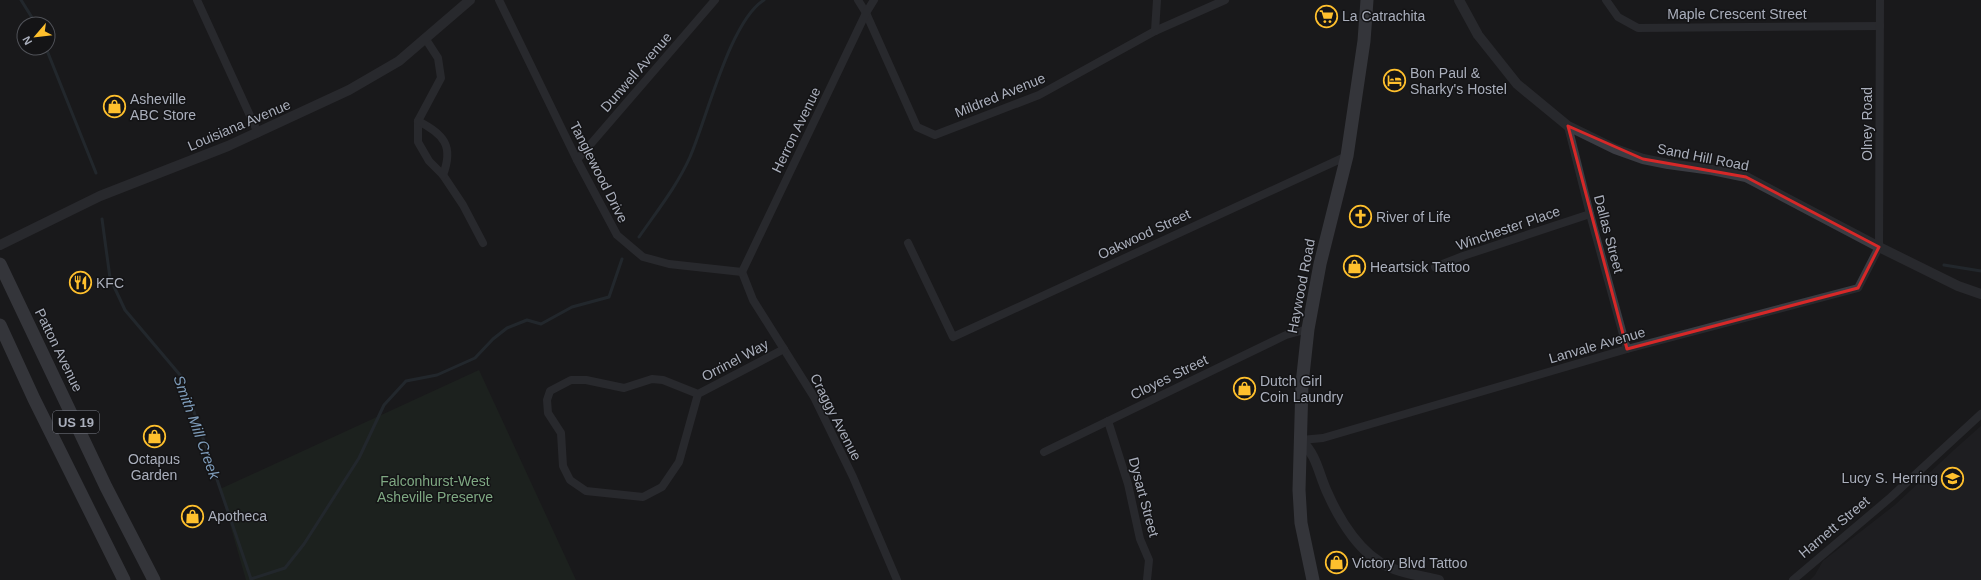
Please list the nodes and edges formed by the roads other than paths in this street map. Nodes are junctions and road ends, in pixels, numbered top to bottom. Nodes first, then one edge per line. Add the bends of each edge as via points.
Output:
1 (197, 0) edge
2 (470, 0) edge
3 (499, 0) edge
4 (715, 0) edge
5 (858, 0) edge
6 (874, 0) edge
7 (1157, 0) edge
8 (1225, 0) edge
9 (1367, 0) edge
10 (1459, 0) edge
11 (1606, 0) edge
12 (1880, 0) edge
13 (866, 13) junction
14 (1880, 26) junction
15 (1155, 31) junction
16 (425, 38) junction
17 (418, 121) junction
18 (1568, 126) junction
19 (258, 133) junction
20 (1347, 156) junction
21 (577, 160) junction
22 (443, 175) junction
23 (1590, 214) junction
24 (483, 243) dead end
25 (908, 243) dead end
26 (0, 246) edge
27 (1879, 247) junction
28 (0, 264) edge
29 (1435, 267) dead end
30 (742, 272) junction
31 (1981, 294) edge
32 (0, 325) edge
33 (1308, 330) junction
34 (784, 349) junction
35 (1627, 349) junction
36 (698, 394) junction
37 (1981, 414) edge
38 (1108, 421) junction
39 (1300, 440) junction
40 (1044, 452) dead end
41 (124, 580) edge
42 (154, 580) edge
43 (897, 580) edge
44 (1147, 580) edge
45 (1313, 580) edge
46 (1440, 580) edge
47 (1793, 580) edge

1 - 19 street
2 - 16 street, Louisiana Avenue
3 - 21 street, Tanglewood Drive
4 - 21 street, Dunwell Avenue
5 - 13 street, Mildred Avenue
6 - 13 street, Herron Avenue
7 - 15 street
8 - 15 street, Mildred Avenue
9 - 20 main road, Haywood Road via 1364,41
10 - 18 street, Sand Hill Road via 1478,35 1517,84
11 - 14 street, Maple Crescent Street via 1618,17 1638,28
12 - 14 street, Olney Road
13 - 15 street, Mildred Avenue via 917,127 935,135 1039,95
13 - 30 street, Herron Avenue
14 - 27 street, Olney Road
16 - 17 street via 438,58 441,78
16 - 19 street, Louisiana Avenue via 399,60 349,90
17 - 22 street via 418,142 429,161
17 - 22 street via 434,129 442,138 448,151
18 - 23 street, Dallas Street
18 - 27 street, Sand Hill Road via 1643,159 1746,177
19 - 26 street, Louisiana Avenue via 100,196
20 - 25 street, Oakwood Street via 953,337
20 - 33 main road, Haywood Road via 1320,264
21 - 30 street, Tanglewood Drive via 617,235 643,257 669,264
22 - 24 street via 463,205
23 - 29 street, Winchester Place
23 - 35 street, Dallas Street
27 - 31 street, Sand Hill Road via 1958,286
27 - 35 street, Lanvale Avenue via 1858,288
28 - 42 main road, Patton Avenue / US 19 via 106,487
30 - 34 street, Craggy Avenue via 753,300
32 - 41 main road, US 19
33 - 38 street, Cloyes Street via 1298,330 1286,335
33 - 39 main road, Haywood Road via 1302,384
34 - 36 street, Orrinel Way
34 - 43 street, Craggy Avenue via 818,404 853,477
35 - 39 street, Lanvale Avenue via 1323,438
36 - 36 street, Orrinel Way via 663,380 652,379 624,388 586,380 571,380 550,391 547,400 548,413 561,433 562,466 570,480 586,491 643,496 662,486 679,462
37 - 47 street, Harnett Street via 1891,497
38 - 40 street, Cloyes Street
38 - 44 street, Dysart Street via 1128,484 1140,539 1149,560
39 - 45 main road, Haywood Road via 1301,523
39 - 46 street via 1312,453 1328,494 1355,540 1372,557 1389,568

